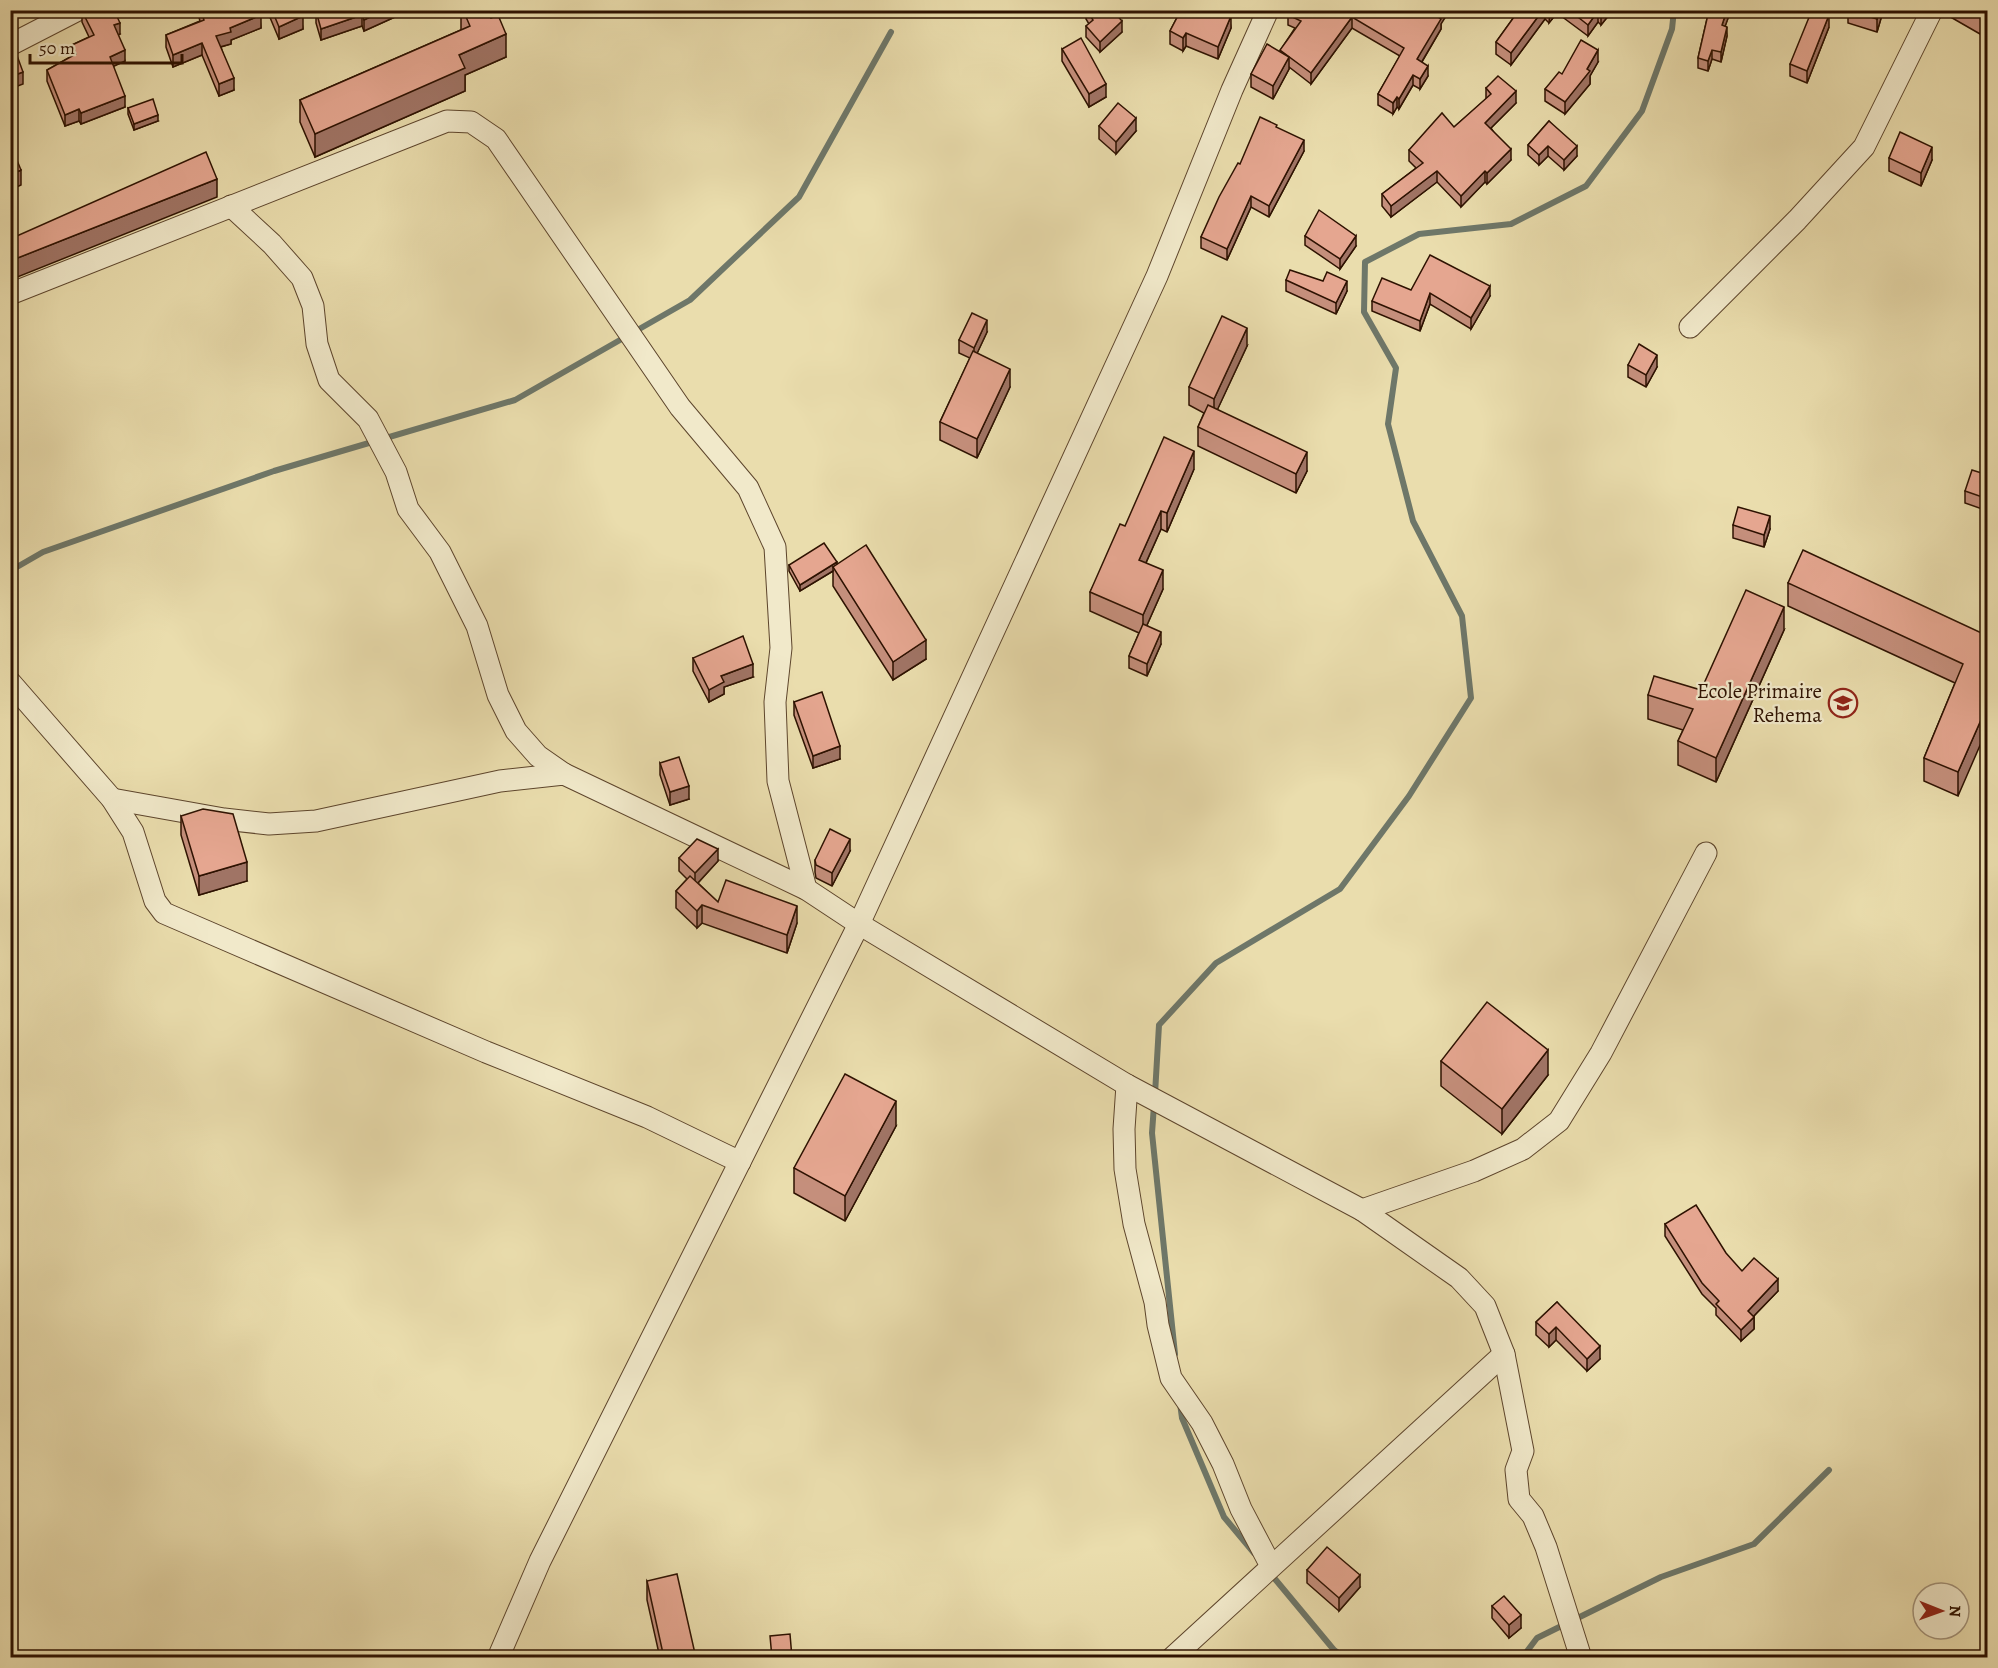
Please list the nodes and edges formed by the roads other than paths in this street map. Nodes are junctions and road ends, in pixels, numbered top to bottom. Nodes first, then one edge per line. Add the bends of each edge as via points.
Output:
1 (78, 10) edge
2 (1268, 10) edge
3 (1932, 10) edge
4 (10, 45) edge
5 (231, 206) junction
6 (10, 294) edge
7 (1690, 327) dead end
8 (10, 682) edge
9 (564, 774) junction
10 (112, 799) junction
11 (1706, 853) dead end
12 (806, 889) junction
13 (859, 924) junction
14 (1127, 1085) junction
15 (740, 1162) junction
16 (1362, 1210) junction
17 (1504, 1354) junction
18 (1271, 1566) junction
19 (498, 1658) edge
20 (1172, 1658) edge
21 (1581, 1658) edge

1 - 4 street
2 - 13 street via 1157,276
3 - 7 street via 1864,147
5 - 6 street
5 - 9 street via 302,278 314,306 317,344 329,380 368,419 396,472 408,509 440,552 477,626 498,695 516,731 538,756
5 - 12 street via 447,121 471,122 496,139 680,407 747,488 775,547 781,648 775,702 778,781
8 - 10 street
9 - 10 street via 500,781 315,821 269,824
9 - 12 street
10 - 15 street via 133,832 155,902 164,913 647,1117
11 - 16 street via 1601,1053 1559,1121 1523,1149 1474,1171
12 - 13 street
13 - 14 street
13 - 15 street
14 - 16 street
14 - 18 street via 1125,1169 1134,1224 1171,1378 1202,1424
15 - 19 street via 540,1561
16 - 17 street via 1459,1278 1485,1306
17 - 18 street
17 - 21 street via 1523,1451 1516,1470 1519,1499 1533,1516 1546,1547
18 - 20 street

